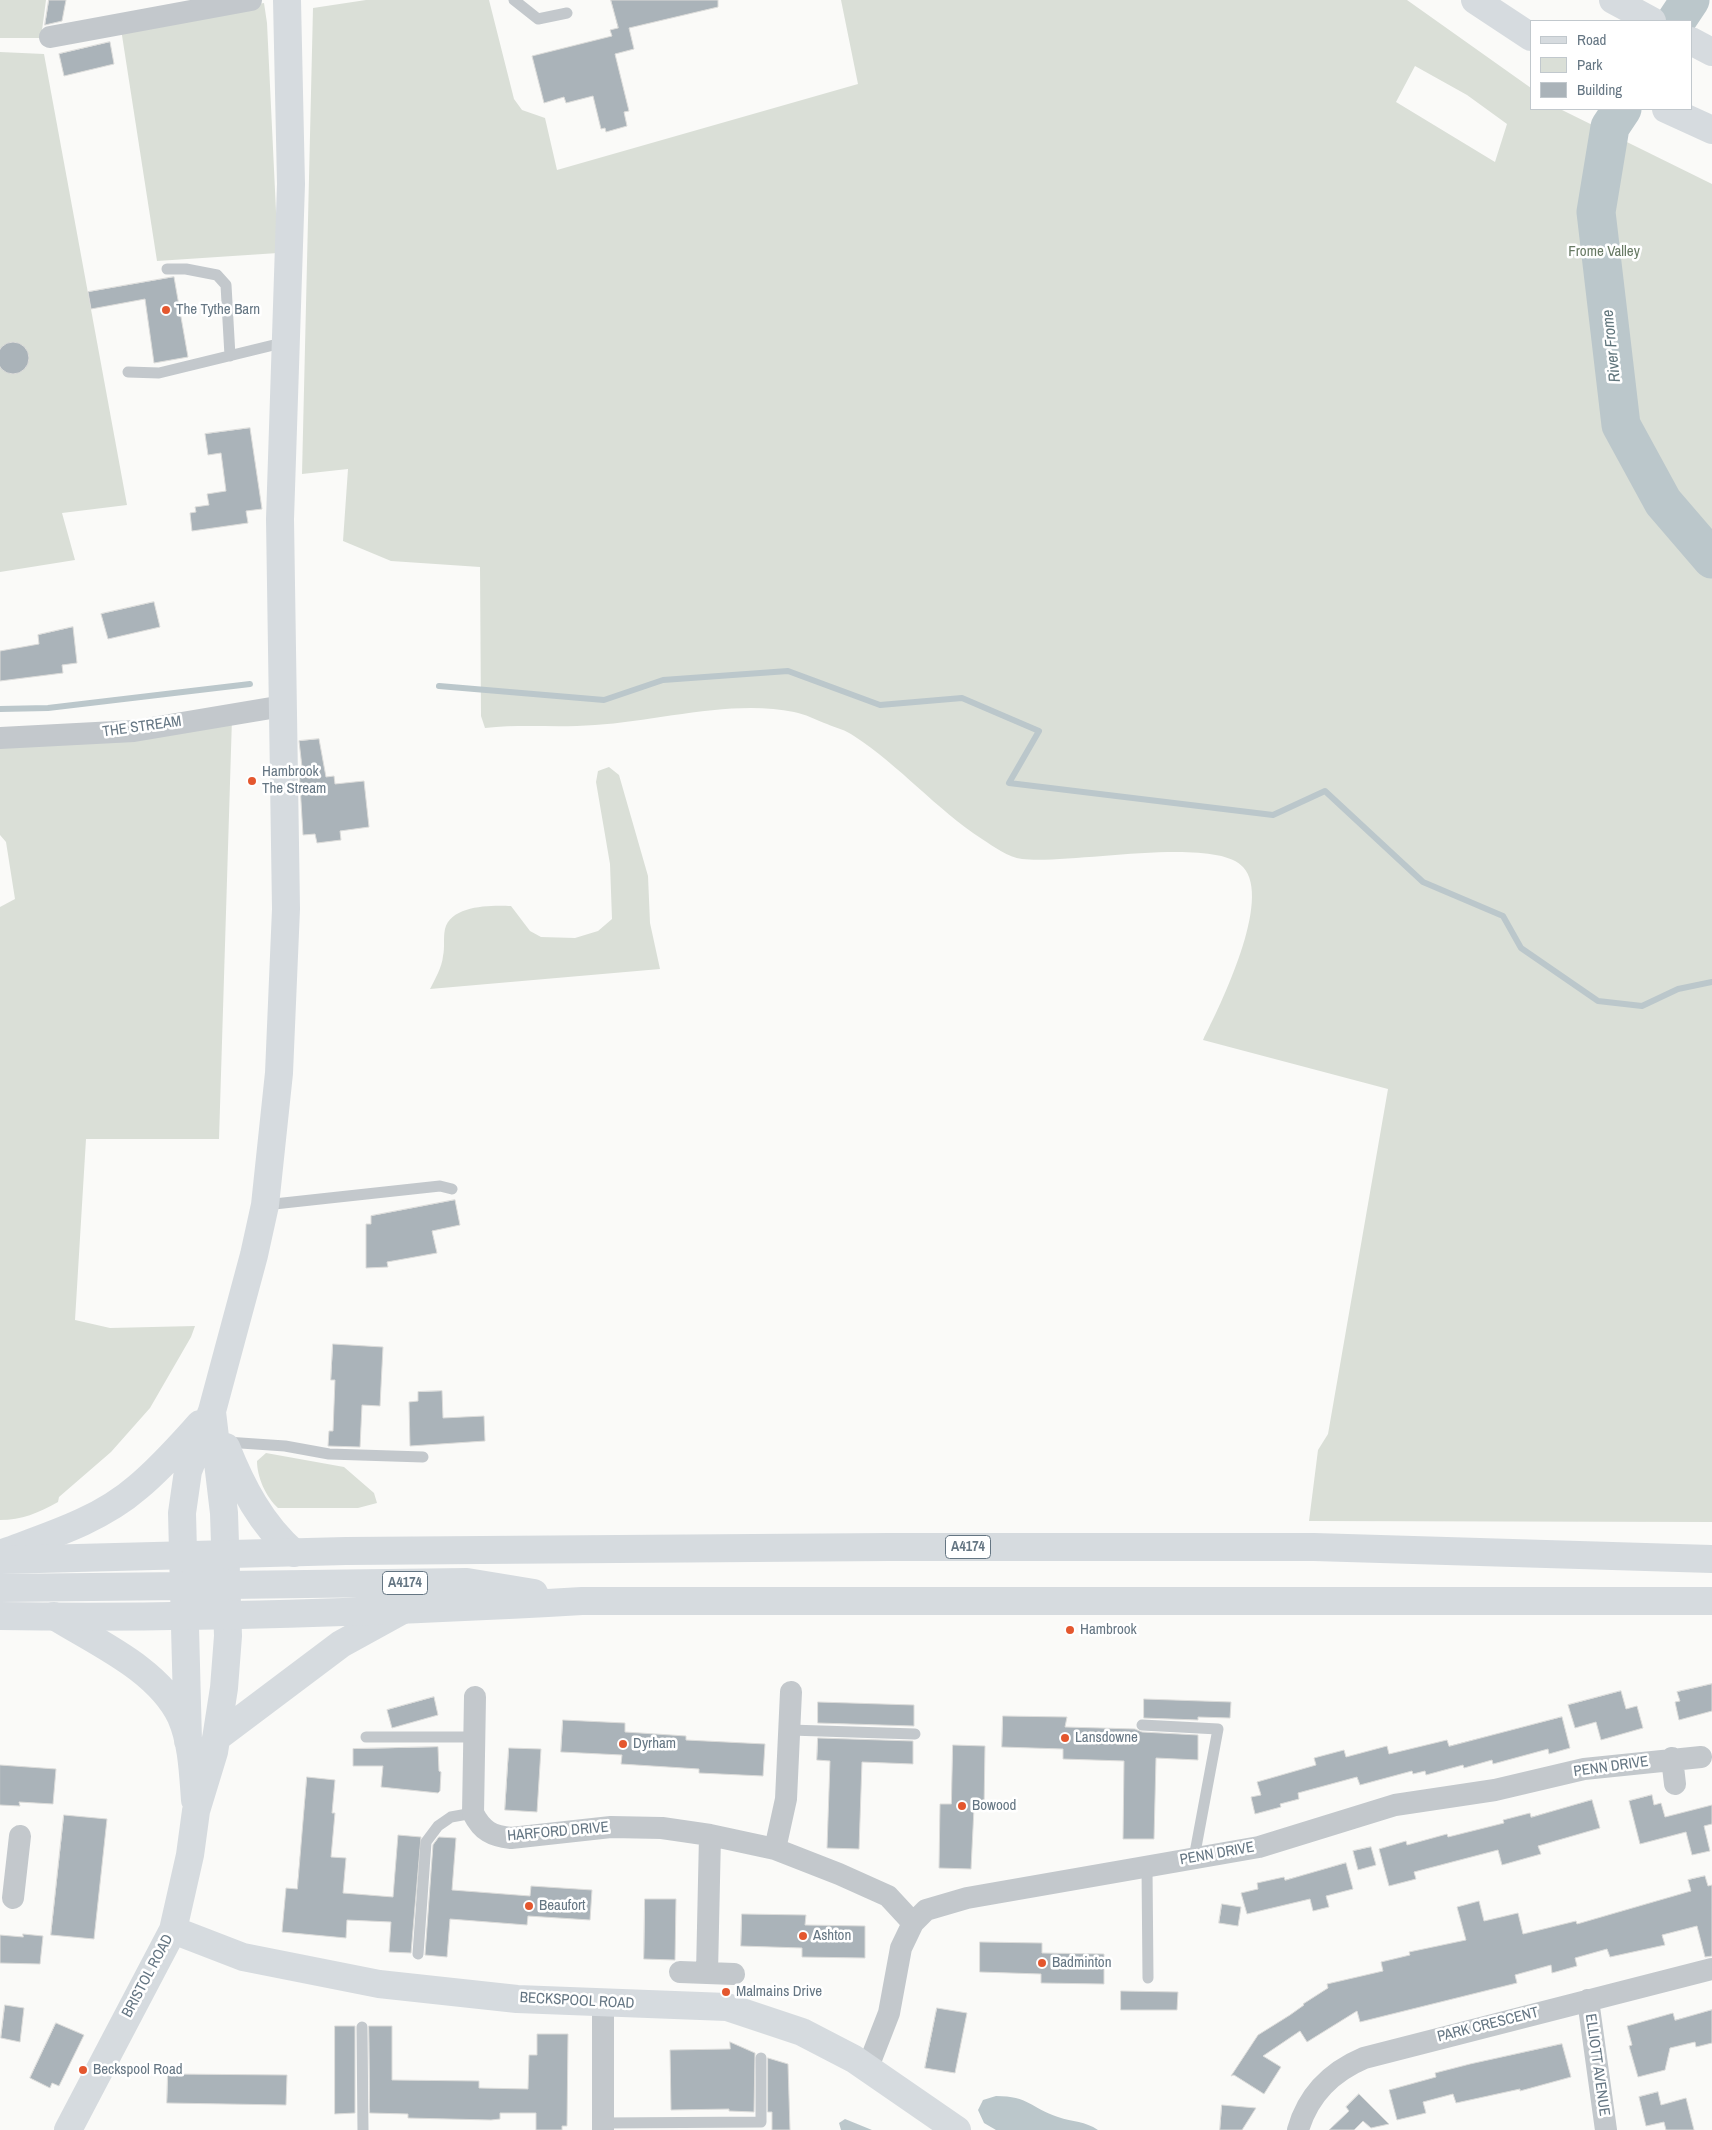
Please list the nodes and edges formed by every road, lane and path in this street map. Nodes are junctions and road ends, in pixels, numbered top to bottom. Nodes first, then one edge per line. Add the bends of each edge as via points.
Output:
1 (251, 0) edge
2 (287, 0) edge
3 (514, 0) edge
4 (1475, 0) edge
5 (1613, 0) edge
6 (567, 13) dead end
7 (1650, 20) edge
8 (1528, 35) edge
9 (50, 37) dead end
10 (1692, 42) edge
11 (1712, 52) edge
12 (1668, 110) edge
13 (1712, 130) edge
14 (167, 269) dead end
15 (286, 342) junction
16 (230, 356) junction
17 (128, 372) dead end
18 (283, 706) junction
19 (0, 738) edge
20 (452, 1189) dead end
21 (265, 1205) junction
22 (212, 1411) junction
23 (224, 1441) junction
24 (423, 1457) dead end
25 (294, 1553) junction
26 (0, 1554) edge
27 (225, 1554) junction
28 (183, 1555) junction
29 (1712, 1559) edge
30 (0, 1560) edge
31 (226, 1584) junction
32 (184, 1586) junction
33 (0, 1588) edge
34 (1712, 1601) edge
35 (582, 1602) junction
36 (400, 1611) junction
37 (0, 1616) edge
38 (54, 1616) junction
39 (186, 1616) junction
40 (227, 1616) junction
41 (791, 1692) dead end
42 (475, 1697) dead end
43 (1142, 1725) dead end
44 (790, 1730) junction
45 (915, 1734) dead end
46 (474, 1736) junction
47 (366, 1737) dead end
48 (216, 1738) junction
49 (188, 1742) junction
50 (1701, 1757) dead end
51 (1672, 1758) junction
52 (1675, 1784) dead end
53 (196, 1811) junction
54 (473, 1813) junction
55 (710, 1834) junction
56 (20, 1836) dead end
57 (775, 1849) junction
58 (1194, 1858) junction
59 (8, 1864) edge
60 (1147, 1868) junction
61 (13, 1898) dead end
62 (913, 1923) junction
63 (173, 1930) junction
64 (418, 1954) dead end
65 (1712, 1969) edge
66 (680, 1972) dead end
67 (707, 1973) junction
68 (734, 1974) dead end
69 (1148, 1978) dead end
70 (1588, 2000) junction
71 (603, 2002) junction
72 (362, 2027) dead end
73 (761, 2058) dead end
74 (868, 2067) junction
75 (603, 2126) edge
76 (68, 2130) edge
77 (363, 2130) edge
78 (957, 2130) edge
79 (1298, 2130) edge
80 (1606, 2130) edge

1 - 9 street
2 - 15 main road via 291,184
3 - 6 lane via 538,19
4 - 8 main road
5 - 7 main road
10 - 11 main road
12 - 13 main road
14 - 16 lane via 217,275 226,285
15 - 16 lane
15 - 18 main road via 280,520
16 - 17 lane via 159,373
18 - 19 street, THE STREAM via 134,731
18 - 21 main road via 286,909 279,1072
20 - 21 lane via 440,1186
21 - 22 main road
22 - 23 main road
22 - 26 main road via 151,1476 118,1502 69,1528
22 - 27 main road, BRISTOL ROAD
22 - 28 main road via 188,1471 182,1513
23 - 24 lane via 285,1446 328,1454
23 - 25 main road via 256,1508
25 - 27 main road, A4174
25 - 29 main road, A4174 via 880,1547 1314,1547
27 - 28 main road, A4174
27 - 31 main road, BRISTOL ROAD
28 - 30 main road, A4174
28 - 31 main road
28 - 32 main road
31 - 35 main road, A4174 via 467,1582
31 - 40 main road, BRISTOL ROAD
32 - 33 main road
32 - 39 main road
32 - 40 main road
34 - 35 main road, A4174
35 - 36 main road, A4174
36 - 40 main road, A4174
36 - 48 main road via 341,1644
37 - 38 main road, A4174
38 - 39 main road, A4174
38 - 49 main road via 134,1666 160,1688 181,1718
39 - 40 main road, A4174
39 - 49 main road
40 - 48 main road, BRISTOL ROAD via 227,1657
41 - 44 street
42 - 46 street
43 - 58 lane via 1218,1729
44 - 45 lane
44 - 57 street via 786,1799
46 - 47 lane
46 - 54 street
48 - 53 main road, BRISTOL ROAD via 210,1770
49 - 53 main road, BRISTOL ROAD
50 - 51 street, PENN DRIVE
51 - 52 street
51 - 58 street, PENN DRIVE via 1584,1769 1495,1790 1395,1805 1259,1847
53 - 63 main road, BRISTOL ROAD
54 - 55 street, HARFORD DRIVE via 479,1826 495,1836 511,1838 611,1828 662,1828
54 - 64 lane via 452,1817 438,1826 426,1842
55 - 57 street, HARFORD DRIVE
55 - 67 street
56 - 59 street
57 - 62 street, HARFORD DRIVE via 888,1896
58 - 60 street, PENN DRIVE
59 - 61 street
60 - 62 street, PENN DRIVE via 967,1898 926,1910
60 - 69 lane
62 - 74 street, PENN DRIVE via 901,1948 889,2013
63 - 71 main road, BECKSPOOL ROAD via 244,1957 379,1984 517,1999
63 - 76 main road, BRISTOL ROAD
65 - 70 street, PARK CRESCENT
66 - 67 street
67 - 68 street
70 - 79 street, PARK CRESCENT via 1376,2054 1353,2063 1333,2075 1318,2090 1306,2108
70 - 80 street, ELLIOTT AVENUE
71 - 74 main road, BECKSPOOL ROAD via 727,2007 802,2032
71 - 75 street
72 - 77 lane
73 - 75 lane via 761,2122
74 - 78 main road, BECKSPOOL ROAD

